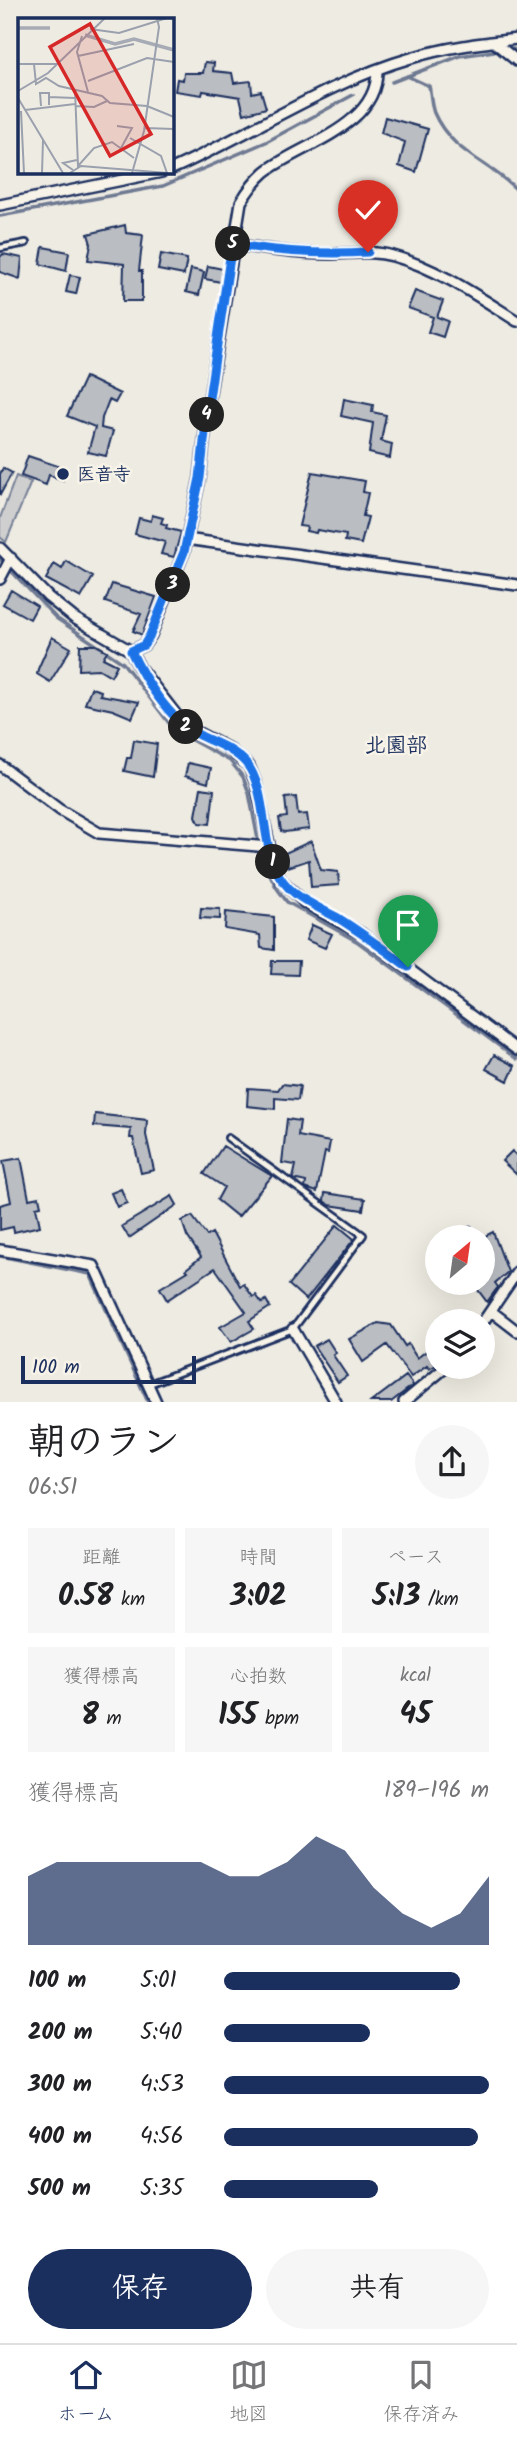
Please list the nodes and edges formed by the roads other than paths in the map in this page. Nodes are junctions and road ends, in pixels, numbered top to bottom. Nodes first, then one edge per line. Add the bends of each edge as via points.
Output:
1 (517, 39) edge
2 (494, 42) junction
3 (517, 61) edge
4 (377, 71) junction
5 (173, 169) edge
6 (157, 173) edge
7 (0, 205) edge
8 (26, 243) dead end
9 (232, 244) junction
10 (0, 248) edge
11 (517, 321) edge
12 (186, 539) junction
13 (0, 548) edge
14 (11, 558) junction
15 (0, 579) edge
16 (517, 585) edge
17 (131, 651) junction
18 (0, 765) edge
19 (269, 847) junction
20 (517, 1050) edge
21 (228, 1138) dead end
22 (0, 1250) edge
23 (517, 1272) edge
24 (492, 1309) edge
25 (495, 1314) edge
26 (293, 1329) junction
27 (517, 1331) edge
28 (432, 1379) edge
29 (148, 1384) junction
30 (156, 1402) edge
31 (336, 1402) edge
32 (404, 1402) edge

1 - 2 street
2 - 3 street
2 - 4 street via 450,47
4 - 5 street
4 - 9 street via 371,96 358,113 252,184 242,202
6 - 7 street
8 - 10 lane
9 - 11 street via 280,252 394,256 460,285
9 - 12 street via 200,478
12 - 16 street
12 - 17 street via 176,579 150,635 144,645
13 - 14 street
14 - 15 street
14 - 17 street via 74,618
17 - 19 street via 185,726 229,749 248,765
18 - 19 street via 99,833
19 - 20 street via 281,880 304,902 362,934
21 - 26 lane via 363,1235
22 - 29 street via 94,1266
23 - 24 street
25 - 27 street
26 - 29 lane
26 - 31 street
28 - 32 street
29 - 30 street

